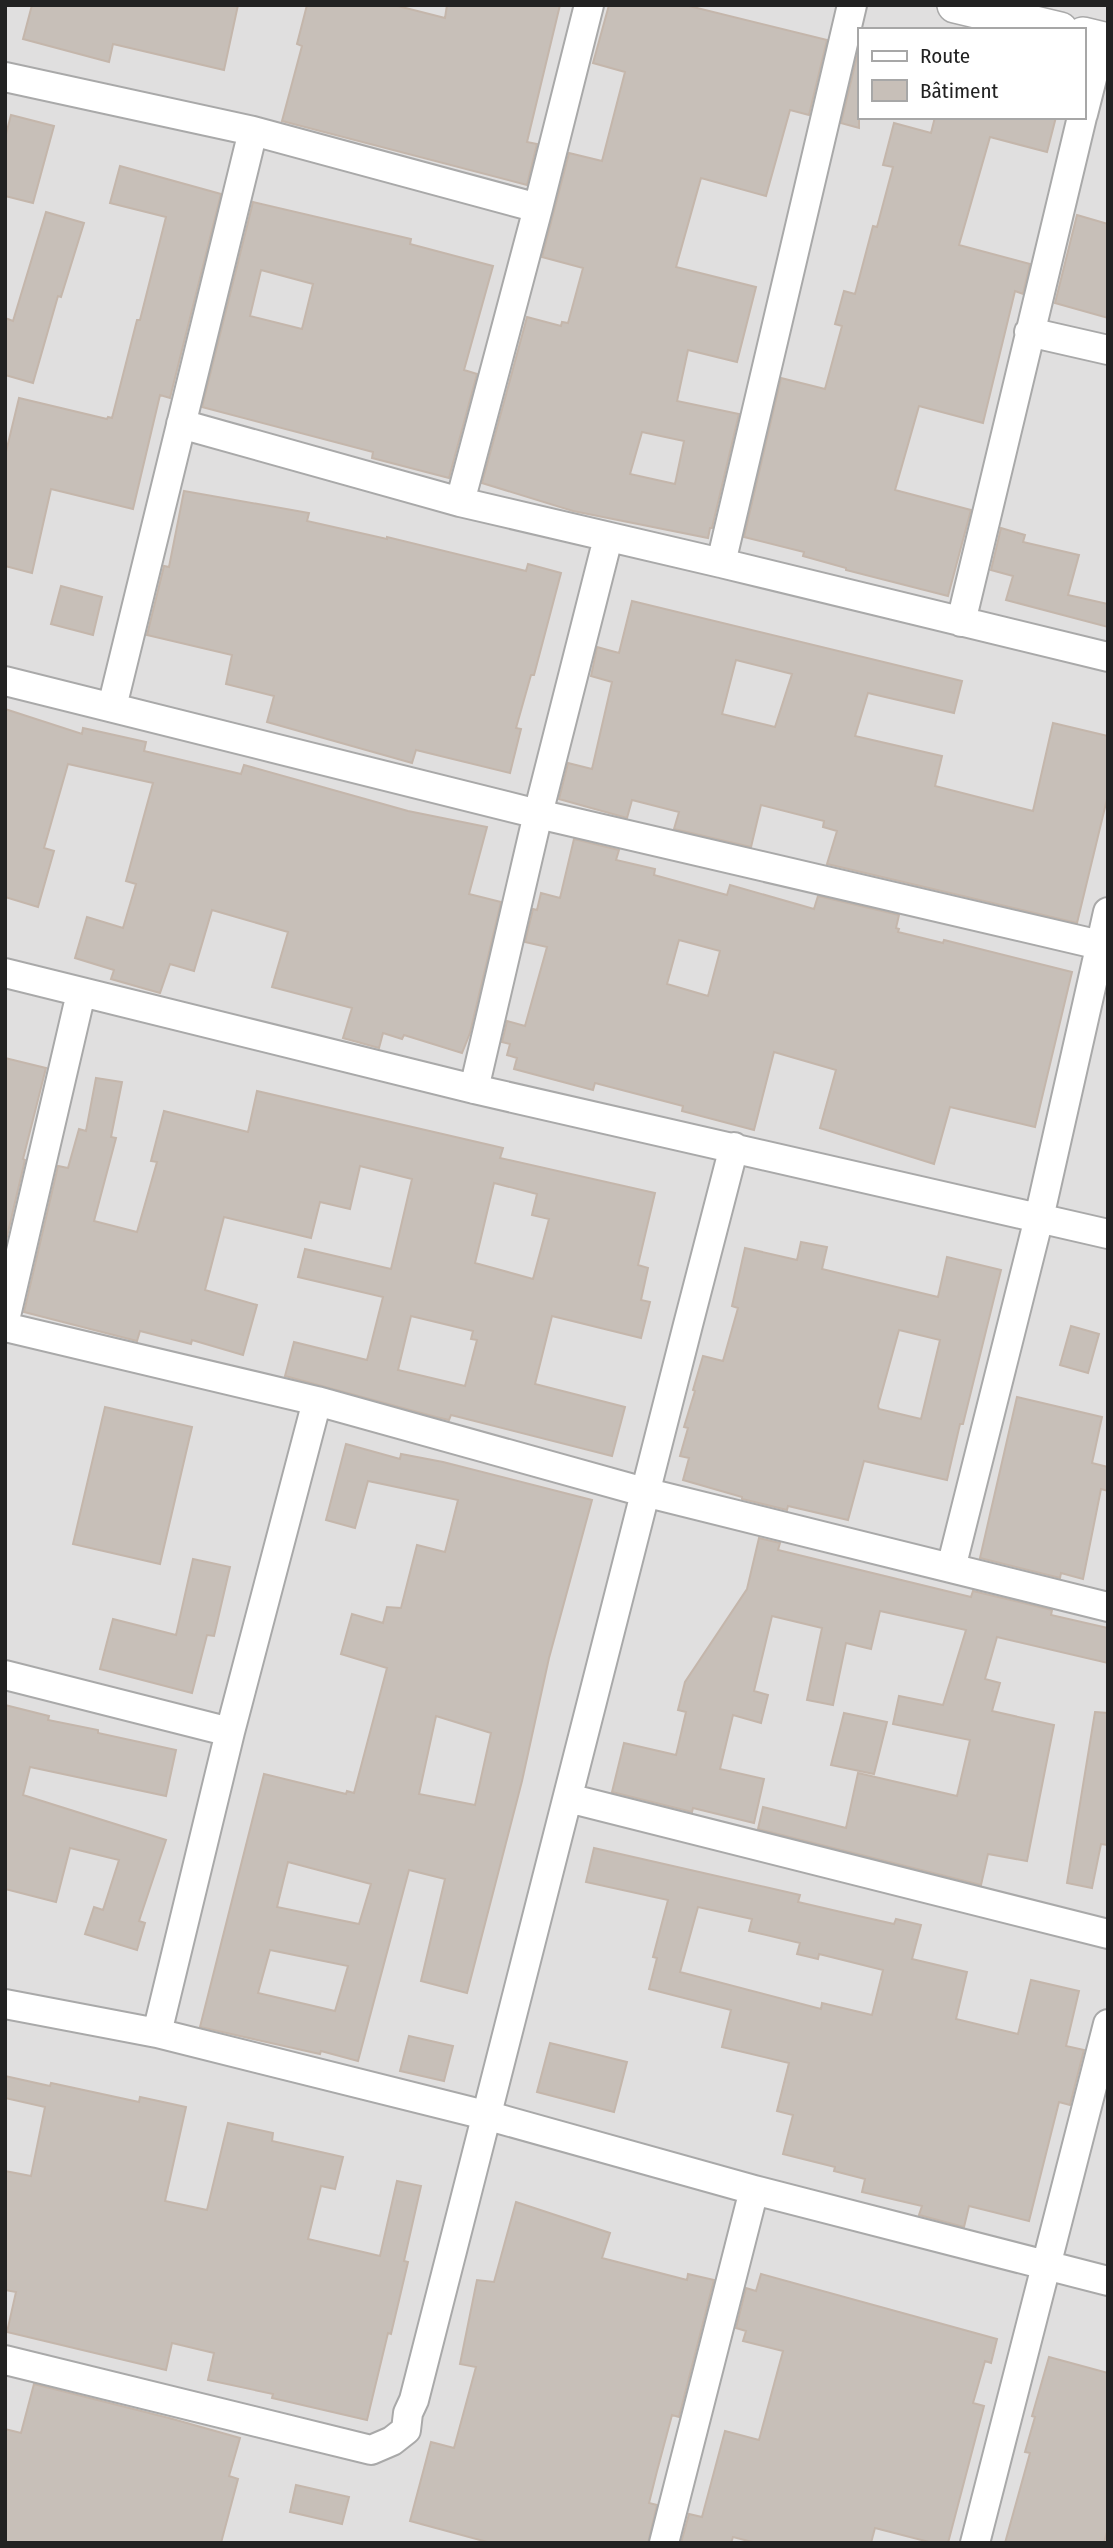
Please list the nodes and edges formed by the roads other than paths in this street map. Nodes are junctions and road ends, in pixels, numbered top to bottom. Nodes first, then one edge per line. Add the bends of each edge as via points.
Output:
1 (589, 5) edge
2 (852, 5) edge
3 (955, 5) edge
4 (1052, 28) edge
5 (1098, 38) edge
6 (5, 77) edge
7 (1085, 105) edge
8 (1082, 119) edge
9 (253, 131) junction
10 (538, 208) junction
11 (1029, 332) junction
12 (1108, 351) edge
13 (181, 424) junction
14 (460, 502) junction
15 (608, 538) junction
16 (721, 563) junction
17 (961, 622) junction
18 (1108, 657) edge
19 (5, 681) edge
20 (112, 707) junction
21 (538, 814) junction
22 (1108, 912) edge
23 (1100, 945) junction
24 (5, 973) edge
25 (81, 993) junction
26 (474, 1088) junction
27 (734, 1147) junction
28 (1040, 1218) junction
29 (1108, 1234) edge
30 (5, 1320) edge
31 (5, 1327) edge
32 (317, 1401) junction
33 (644, 1492) junction
34 (951, 1568) junction
35 (1108, 1607) edge
36 (5, 1675) edge
37 (230, 1732) junction
38 (568, 1798) junction
39 (1108, 1934) edge
40 (5, 2004) edge
41 (1108, 2024) edge
42 (157, 2033) junction
43 (489, 2116) junction
44 (754, 2190) junction
45 (1046, 2265) junction
46 (1108, 2281) edge
47 (7, 2367) edge
48 (664, 2543) edge
49 (975, 2543) edge

1 - 10 street
2 - 16 street
3 - 4 street
5 - 7 street
6 - 9 street
8 - 11 street
9 - 10 street
9 - 13 street
10 - 14 street
11 - 12 street
11 - 17 street
13 - 14 street
13 - 20 street
14 - 15 street
15 - 16 street
15 - 21 street
16 - 17 street
17 - 18 street
19 - 20 street
20 - 21 street
21 - 23 street
21 - 26 street
22 - 23 street
23 - 28 street
24 - 25 street
25 - 26 street
25 - 30 street
26 - 27 street
27 - 28 street
27 - 33 street
28 - 29 street
28 - 34 street
31 - 32 street
32 - 33 street
32 - 37 street
33 - 34 street
33 - 38 street
34 - 35 street
36 - 37 street
37 - 42 street
38 - 39 street
38 - 43 street
40 - 42 street
41 - 45 street
42 - 43 street
43 - 44 street
43 - 47 street via 406,2430 391,2441 371,2450
44 - 45 street
44 - 48 street
45 - 46 street
45 - 49 street

